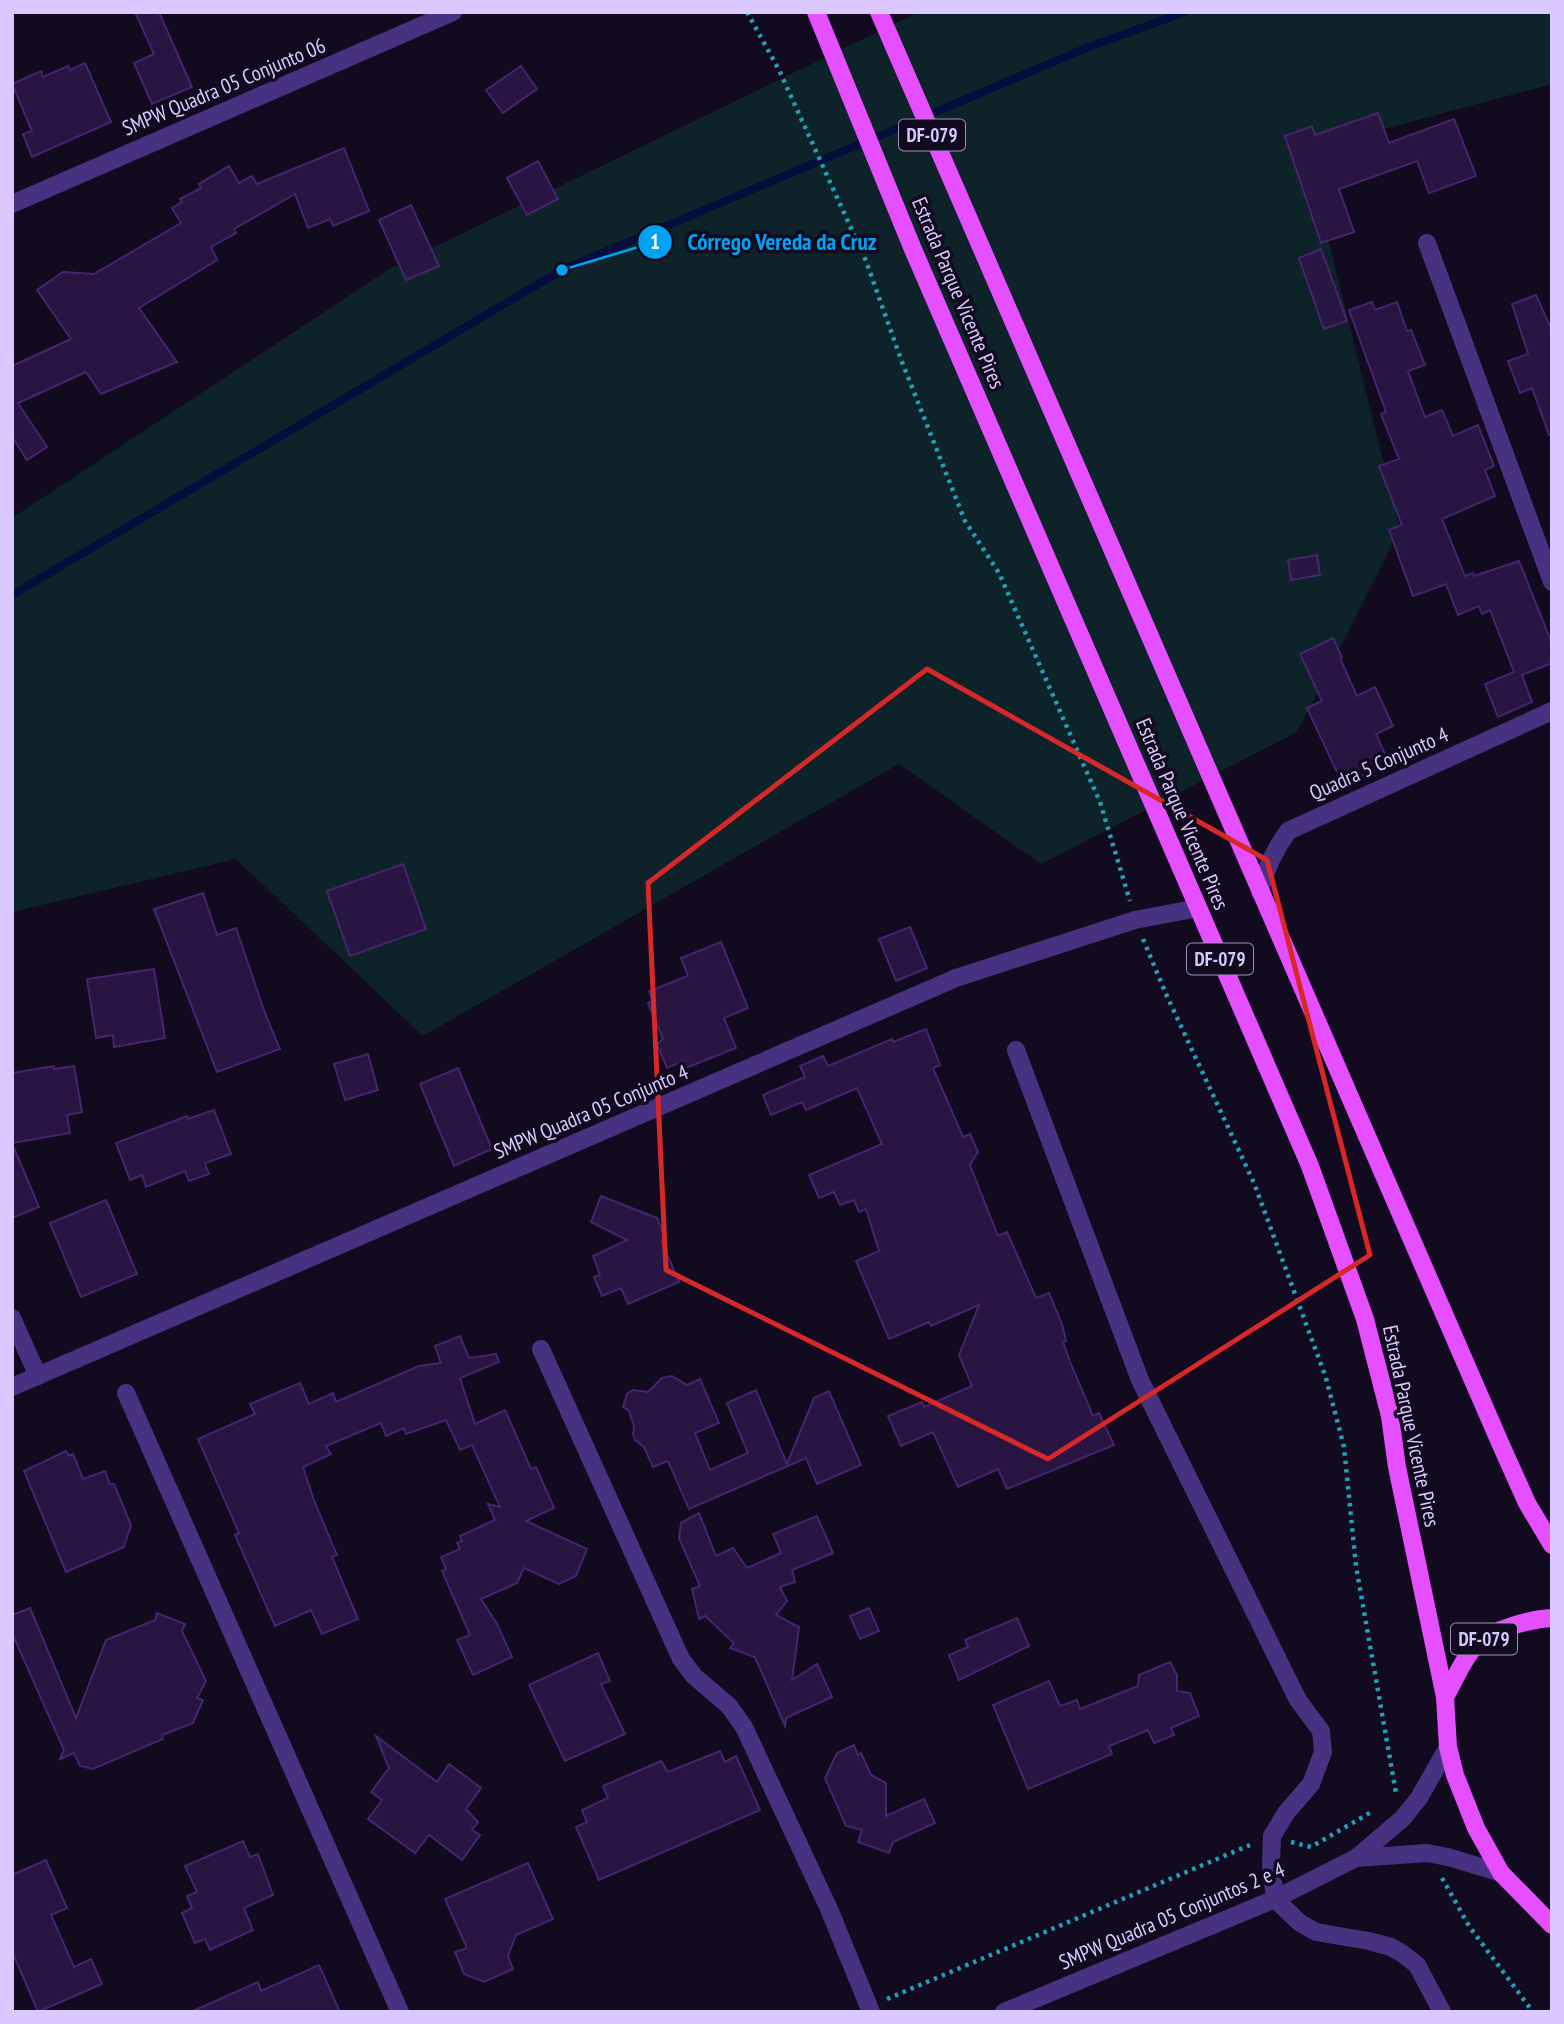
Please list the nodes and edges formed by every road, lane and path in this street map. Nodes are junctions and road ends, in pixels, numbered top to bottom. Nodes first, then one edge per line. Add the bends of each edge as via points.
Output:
1 (453, 12) edge
2 (747, 12) edge
3 (816, 12) edge
4 (879, 12) edge
5 (12, 204) edge
6 (1427, 243) dead end
7 (1552, 583) edge
8 (1552, 711) edge
9 (1259, 892) junction
10 (1198, 908) junction
11 (1135, 920) junction
12 (1016, 1050) dead end
13 (12, 1318) edge
14 (541, 1349) dead end
15 (38, 1376) junction
16 (12, 1387) edge
17 (126, 1393) dead end
18 (1552, 1545) edge
19 (1552, 1618) edge
20 (1446, 1698) junction
21 (1448, 1747) junction
22 (1375, 1811) dead end
23 (1403, 1818) junction
24 (1272, 1836) junction
25 (1427, 1853) junction
26 (1356, 1858) junction
27 (1501, 1873) junction
28 (1275, 1899) junction
29 (1550, 1920) edge
30 (870, 2009) edge
31 (400, 2012) edge
32 (1004, 2012) edge
33 (1442, 2012) edge
34 (1533, 2012) edge

1 - 5 street, SMPW Quadra 05 Conjunto 06
2 - 11 path via 779,70 866,261 965,521 999,573 1100,802
3 - 10 main road, Estrada Parque Vicente Pires / DF-079 via 912,247
4 - 9 main road, Estrada Parque Vicente Pires / DF-079
6 - 7 street
8 - 9 street, Quadra 5 Conjunto 4 via 1288,831 1265,871
9 - 18 main road, Estrada Parque Vicente Pires / DF-079 via 1516,1479
10 - 11 street, SMPW Quadra 05 Conjunto 4
10 - 20 main road, Estrada Parque Vicente Pires / DF-079 via 1310,1166 1365,1319 1390,1416
11 - 15 street, SMPW Quadra 05 Conjunto 4 via 956,978
11 - 23 path via 1254,1183 1326,1378 1343,1447 1356,1566
12 - 24 street via 1140,1380 1298,1700 1321,1731 1324,1752 1318,1770
13 - 15 street
14 - 30 street via 681,1659 744,1727
15 - 16 street, SMPW Quadra 05 Conjunto 4
17 - 31 street
19 - 20 main road, DF-079 via 1513,1626 1478,1642
20 - 21 main road, DF-079
21 - 23 street, SMPW Quadra 05 Conjuntos 2 e 4
21 - 27 main road, DF-079 via 1476,1828
22 - 24 path via 1311,1847
23 - 26 street, SMPW Quadra 05 Conjuntos 2 e 4
24 - 28 street
24 - 30 path
25 - 26 street, SMPW Quadra 05 Conjuntos 2 e 4
25 - 27 street, SMPW Quadra 05 Conjuntos 2 e 4
25 - 34 path via 1469,1926
26 - 28 street, SMPW Quadra 05 Conjuntos 2 e 4
27 - 29 main road, DF-079
28 - 32 street, SMPW Quadra 05 Conjuntos 2 e 4
28 - 33 street via 1316,1932 1369,1941 1403,1954 1417,1965

